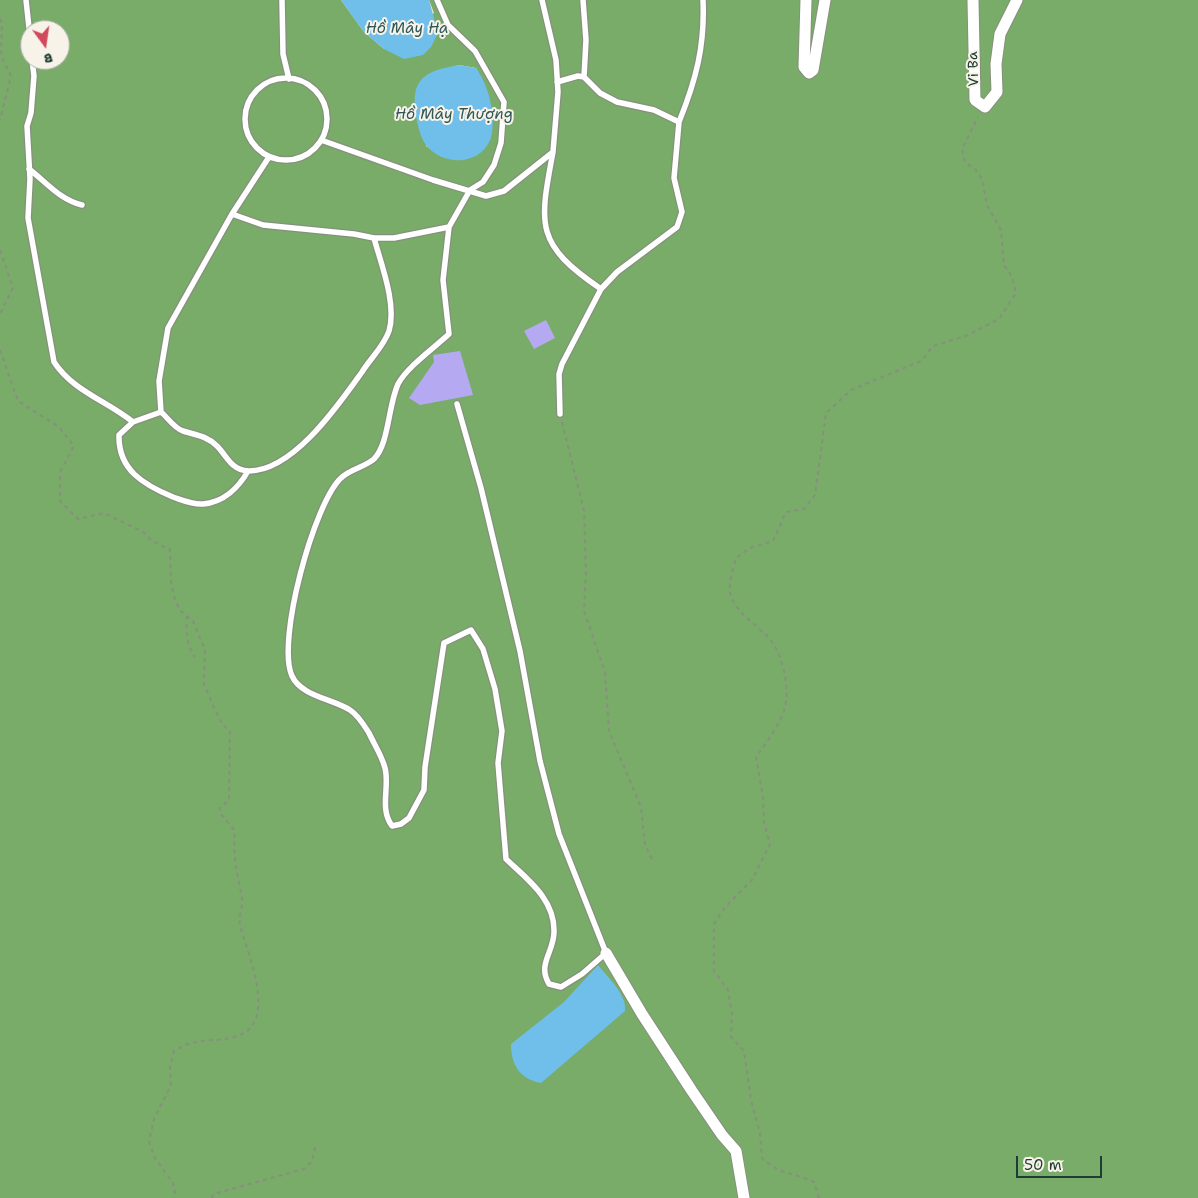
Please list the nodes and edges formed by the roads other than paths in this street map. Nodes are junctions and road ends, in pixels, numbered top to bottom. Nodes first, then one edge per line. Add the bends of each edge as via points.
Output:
1 (26, 0) edge
2 (282, 0) edge
3 (437, 0) edge
4 (542, 0) edge
5 (583, 0) edge
6 (703, 0) edge
7 (806, 0) edge
8 (825, 0) edge
9 (973, 0) edge
10 (1017, 0) edge
11 (28, 20) edge
12 (33, 70) edge
13 (584, 77) junction
14 (289, 79) junction
15 (557, 82) junction
16 (679, 122) junction
17 (322, 140) junction
18 (553, 152) junction
19 (269, 157) junction
20 (29, 169) junction
21 (470, 190) junction
22 (82, 205) dead end
23 (232, 214) junction
24 (449, 227) junction
25 (374, 238) junction
26 (601, 289) junction
27 (456, 404) dead end
28 (161, 412) junction
29 (560, 414) road end
30 (133, 422) junction
31 (248, 471) junction
32 (606, 953) junction
33 (744, 1198) edge

1 - 11 lane
2 - 14 lane via 283,54
3 - 21 lane via 448,25 475,51 504,102 502,143 494,165 483,182
4 - 15 lane via 556,60
5 - 13 lane
6 - 16 lane via 696,75
7 - 8 street via 804,67 809,73 816,60
9 - 10 street, Vi Ba via 975,100 985,108 997,92 1000,34
12 - 20 lane via 31,113 27,126
13 - 15 lane
13 - 16 lane via 600,93 617,102 654,110
14 - 17 lane via 314,89 322,100 327,113
14 - 19 lane via 275,80 262,86 246,109 245,124 249,137
15 - 18 lane
16 - 26 lane via 674,178 681,203 677,227
17 - 19 lane via 298,158 281,160
17 - 21 lane
18 - 21 lane via 504,191 486,196
18 - 26 lane via 544,203 544,217 553,248
19 - 23 lane
20 - 22 lane via 60,196
20 - 30 lane via 28,218 54,362 63,375 78,387
21 - 24 lane
23 - 25 lane via 263,225
23 - 28 lane via 168,328 159,380
24 - 25 lane via 394,238
24 - 32 lane via 443,280 449,334 400,382 391,404 385,440 374,459 341,477 331,491 302,562 291,611 292,676 301,686 352,711 364,724 385,768 386,817 392,826 401,824 409,818 424,790 444,643 471,630 483,649 495,688 502,731 498,763 506,858 541,892 550,910 554,932 544,965 545,977 549,984 561,987
25 - 31 lane via 387,286 389,330 347,395 323,425 292,452 266,467
26 - 29 lane via 562,364 559,374
27 - 32 lane via 481,488 518,642 540,760 559,834
28 - 30 lane
28 - 31 lane via 182,431 201,434 218,446 231,465
30 - 31 lane via 119,434 119,449 140,481 156,491 203,504 240,486
32 - 33 street via 652,1030 736,1151

